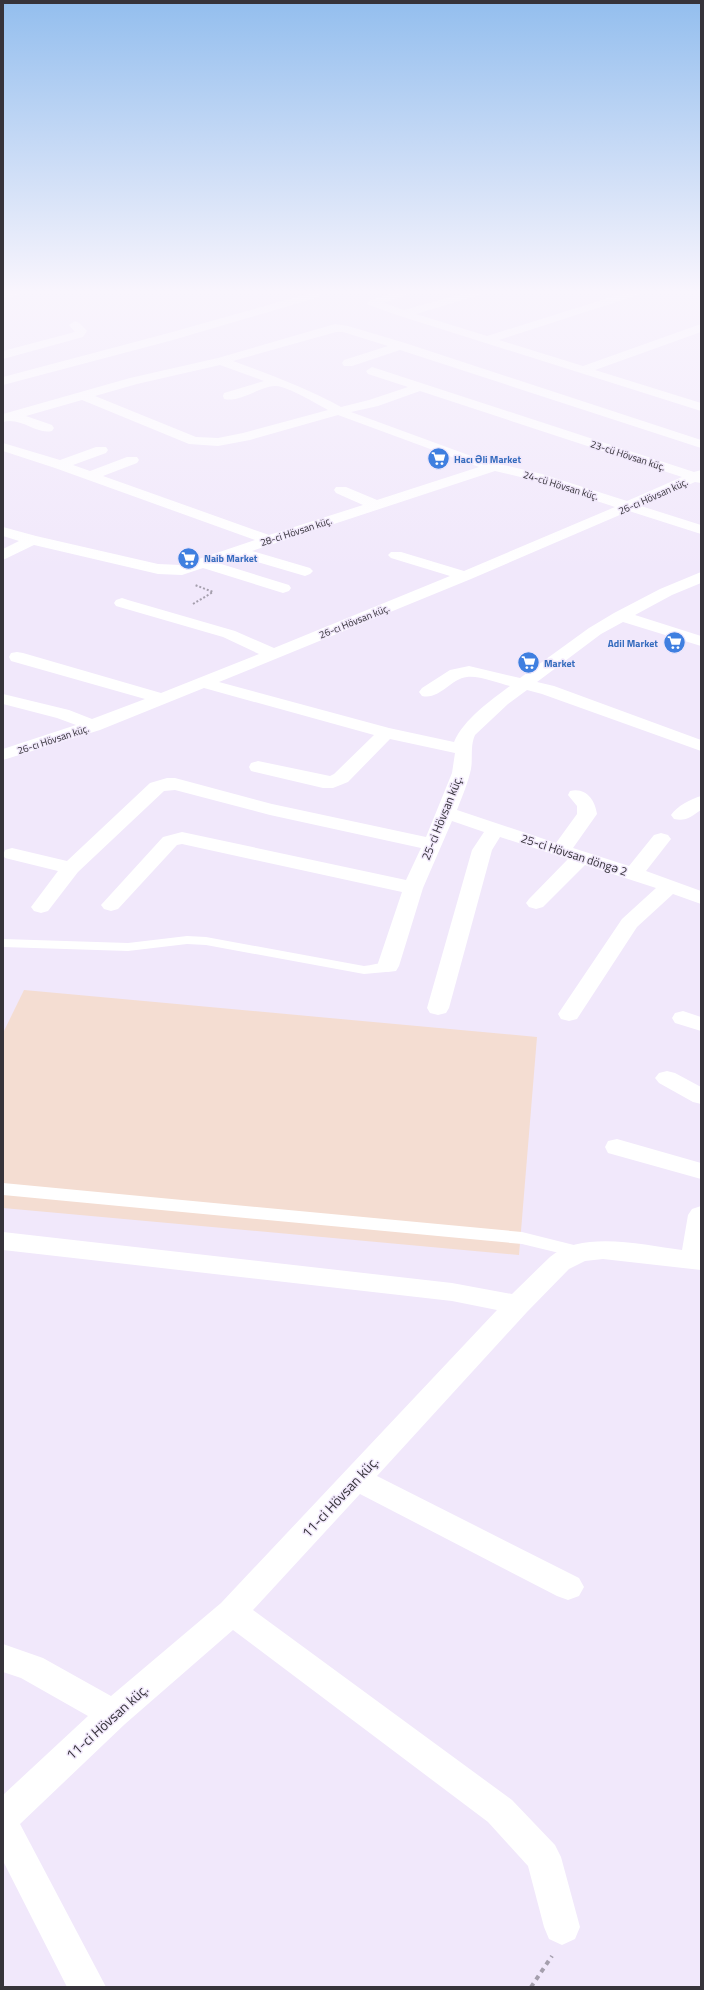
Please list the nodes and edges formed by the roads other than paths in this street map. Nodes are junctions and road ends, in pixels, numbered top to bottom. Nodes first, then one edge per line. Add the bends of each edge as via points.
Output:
1 (117, 386) edge
2 (262, 386) edge
3 (289, 386) edge
4 (417, 386) edge
5 (522, 386) edge
6 (633, 386) edge
7 (420, 387) junction
8 (694, 392) dead end
9 (82, 396) junction
10 (229, 396) dead end
11 (675, 399) junction
12 (701, 407) edge
13 (7, 411) edge
14 (338, 411) junction
15 (47, 428) dead end
16 (228, 441) junction
17 (701, 444) edge
18 (3, 447) edge
19 (102, 450) dead end
20 (234, 455) dead end
21 (132, 460) dead end
22 (60, 465) junction
23 (494, 467) junction
24 (90, 476) junction
25 (699, 477) edge
26 (341, 490) dead end
27 (376, 504) junction
28 (629, 506) junction
29 (701, 530) edge
30 (3, 531) edge
31 (32, 540) junction
32 (269, 540) junction
33 (235, 551) junction
34 (3, 555) edge
35 (396, 555) dead end
36 (203, 563) junction
37 (305, 571) dead end
38 (465, 576) junction
39 (701, 577) edge
40 (283, 588) dead end
41 (122, 603) dead end
42 (620, 616) junction
43 (701, 642) edge
44 (274, 654) junction
45 (17, 657) dead end
46 (204, 683) junction
47 (523, 684) junction
48 (428, 692) dead end
49 (3, 699) edge
50 (161, 699) junction
51 (94, 726) junction
52 (386, 733) junction
53 (701, 746) edge
54 (463, 749) junction
55 (3, 755) edge
56 (258, 767) dead end
57 (577, 795) dead end
58 (701, 802) edge
59 (446, 813) junction
60 (681, 815) dead end
61 (495, 829) junction
62 (661, 839) dead end
63 (431, 844) junction
64 (561, 850) junction
65 (12, 854) dead end
66 (582, 857) junction
67 (71, 868) junction
68 (633, 874) junction
69 (670, 886) junction
70 (413, 888) junction
71 (701, 898) edge
72 (536, 903) dead end
73 (111, 905) dead end
74 (41, 907) dead end
75 (3, 943) edge
76 (388, 966) joint
77 (438, 1008) dead end
78 (570, 1014) dead end
79 (667, 1078) dead end
80 (701, 1097) edge
81 (617, 1147) dead end
82 (701, 1171) edge
83 (3, 1189) edge
84 (701, 1215) edge
85 (3, 1241) edge
86 (580, 1252) junction
87 (697, 1261) edge
88 (518, 1305) junction
89 (357, 1479) junction
90 (568, 1587) dead end
91 (232, 1612) junction
92 (3, 1658) edge
93 (113, 1714) junction
94 (3, 1818) edge
95 (3, 1826) edge
96 (562, 1928) road end
97 (87, 1987) edge

1 - 9 street
2 - 10 street
3 - 14 street, 24-cü Hövsan küç.
4 - 7 street, 23-cü Hövsan küç.
5 - 17 street
6 - 11 street
7 - 14 street via 373,403
7 - 25 street, 23-cü Hövsan küç.
8 - 11 street
9 - 13 street
9 - 16 street via 194,441
11 - 12 street
13 - 15 street
14 - 16 street
14 - 23 street, 24-cü Hövsan küç.
16 - 20 street
18 - 22 street
19 - 22 street
21 - 24 street
22 - 24 street
23 - 27 street, 28-ci Hövsan küç.
23 - 28 street, 24-cü Hövsan küç. via 537,477
24 - 32 street
25 - 28 street, 26-cı Hövsan küç.
26 - 27 street
27 - 32 street, 28-ci Hövsan küç.
28 - 29 street, 24-cü Hövsan küç.
28 - 38 street, 26-cı Hövsan küç.
30 - 31 street, 28-ci Hövsan küç.
31 - 34 street
31 - 36 street, 28-ci Hövsan küç. via 158,568 182,570
32 - 33 street, 28-ci Hövsan küç.
33 - 36 street, 28-ci Hövsan küç.
33 - 37 street
35 - 38 street
36 - 40 street
38 - 44 street, 26-cı Hövsan küç.
39 - 42 street, 25-ci Hövsan küç.
41 - 44 street via 229,634
42 - 43 street
42 - 47 street, 25-ci Hövsan küç.
44 - 46 street, 26-cı Hövsan küç.
45 - 50 street
46 - 50 street, 26-cı Hövsan küç.
46 - 52 street
47 - 48 street via 462,671
47 - 53 street via 548,690
47 - 54 street, 25-ci Hövsan küç. via 478,721 467,733
49 - 51 street via 63,714
50 - 51 street, 26-cı Hövsan küç.
51 - 55 street, 26-cı Hövsan küç.
52 - 54 street
52 - 56 street via 341,778 333,782
54 - 59 street, 25-ci Hövsan küç. via 461,773
57 - 64 street via 586,805 587,814
58 - 60 street
59 - 61 street, 25-ci Hövsan döngə 2
59 - 63 street, 25-ci Hövsan küç.
61 - 64 street, 25-ci Hövsan döngə 2
61 - 77 street via 482,850
62 - 68 street
63 - 67 street via 167,784 157,787
63 - 70 street, 25-ci Hövsan küç.
64 - 66 street, 25-ci Hövsan döngə 2
65 - 67 street
66 - 68 street, 25-ci Hövsan döngə 2
66 - 72 street
67 - 74 street
68 - 69 street, 25-ci Hövsan döngə 2
69 - 71 street, 25-ci Hövsan döngə 2
69 - 78 street via 629,923
70 - 73 street via 182,838 170,841
70 - 76 street, 25-ci Hövsan küç.
75 - 76 lane via 128,946 187,940 206,941 364,970
79 - 80 street
81 - 82 street
83 - 86 lane via 522,1238
84 - 87 street
85 - 88 street via 452,1292
86 - 87 street, 11-ci Hövsan küç. via 603,1250
86 - 88 street, 11-ci Hövsan küç. via 560,1263
88 - 89 street, 11-ci Hövsan küç.
89 - 90 street
89 - 91 street, 11-ci Hövsan küç.
91 - 93 street, 11-ci Hövsan küç.
91 - 96 street via 500,1810 543,1857
92 - 93 street via 32,1668
93 - 94 street, 11-ci Hövsan küç.
95 - 97 street

